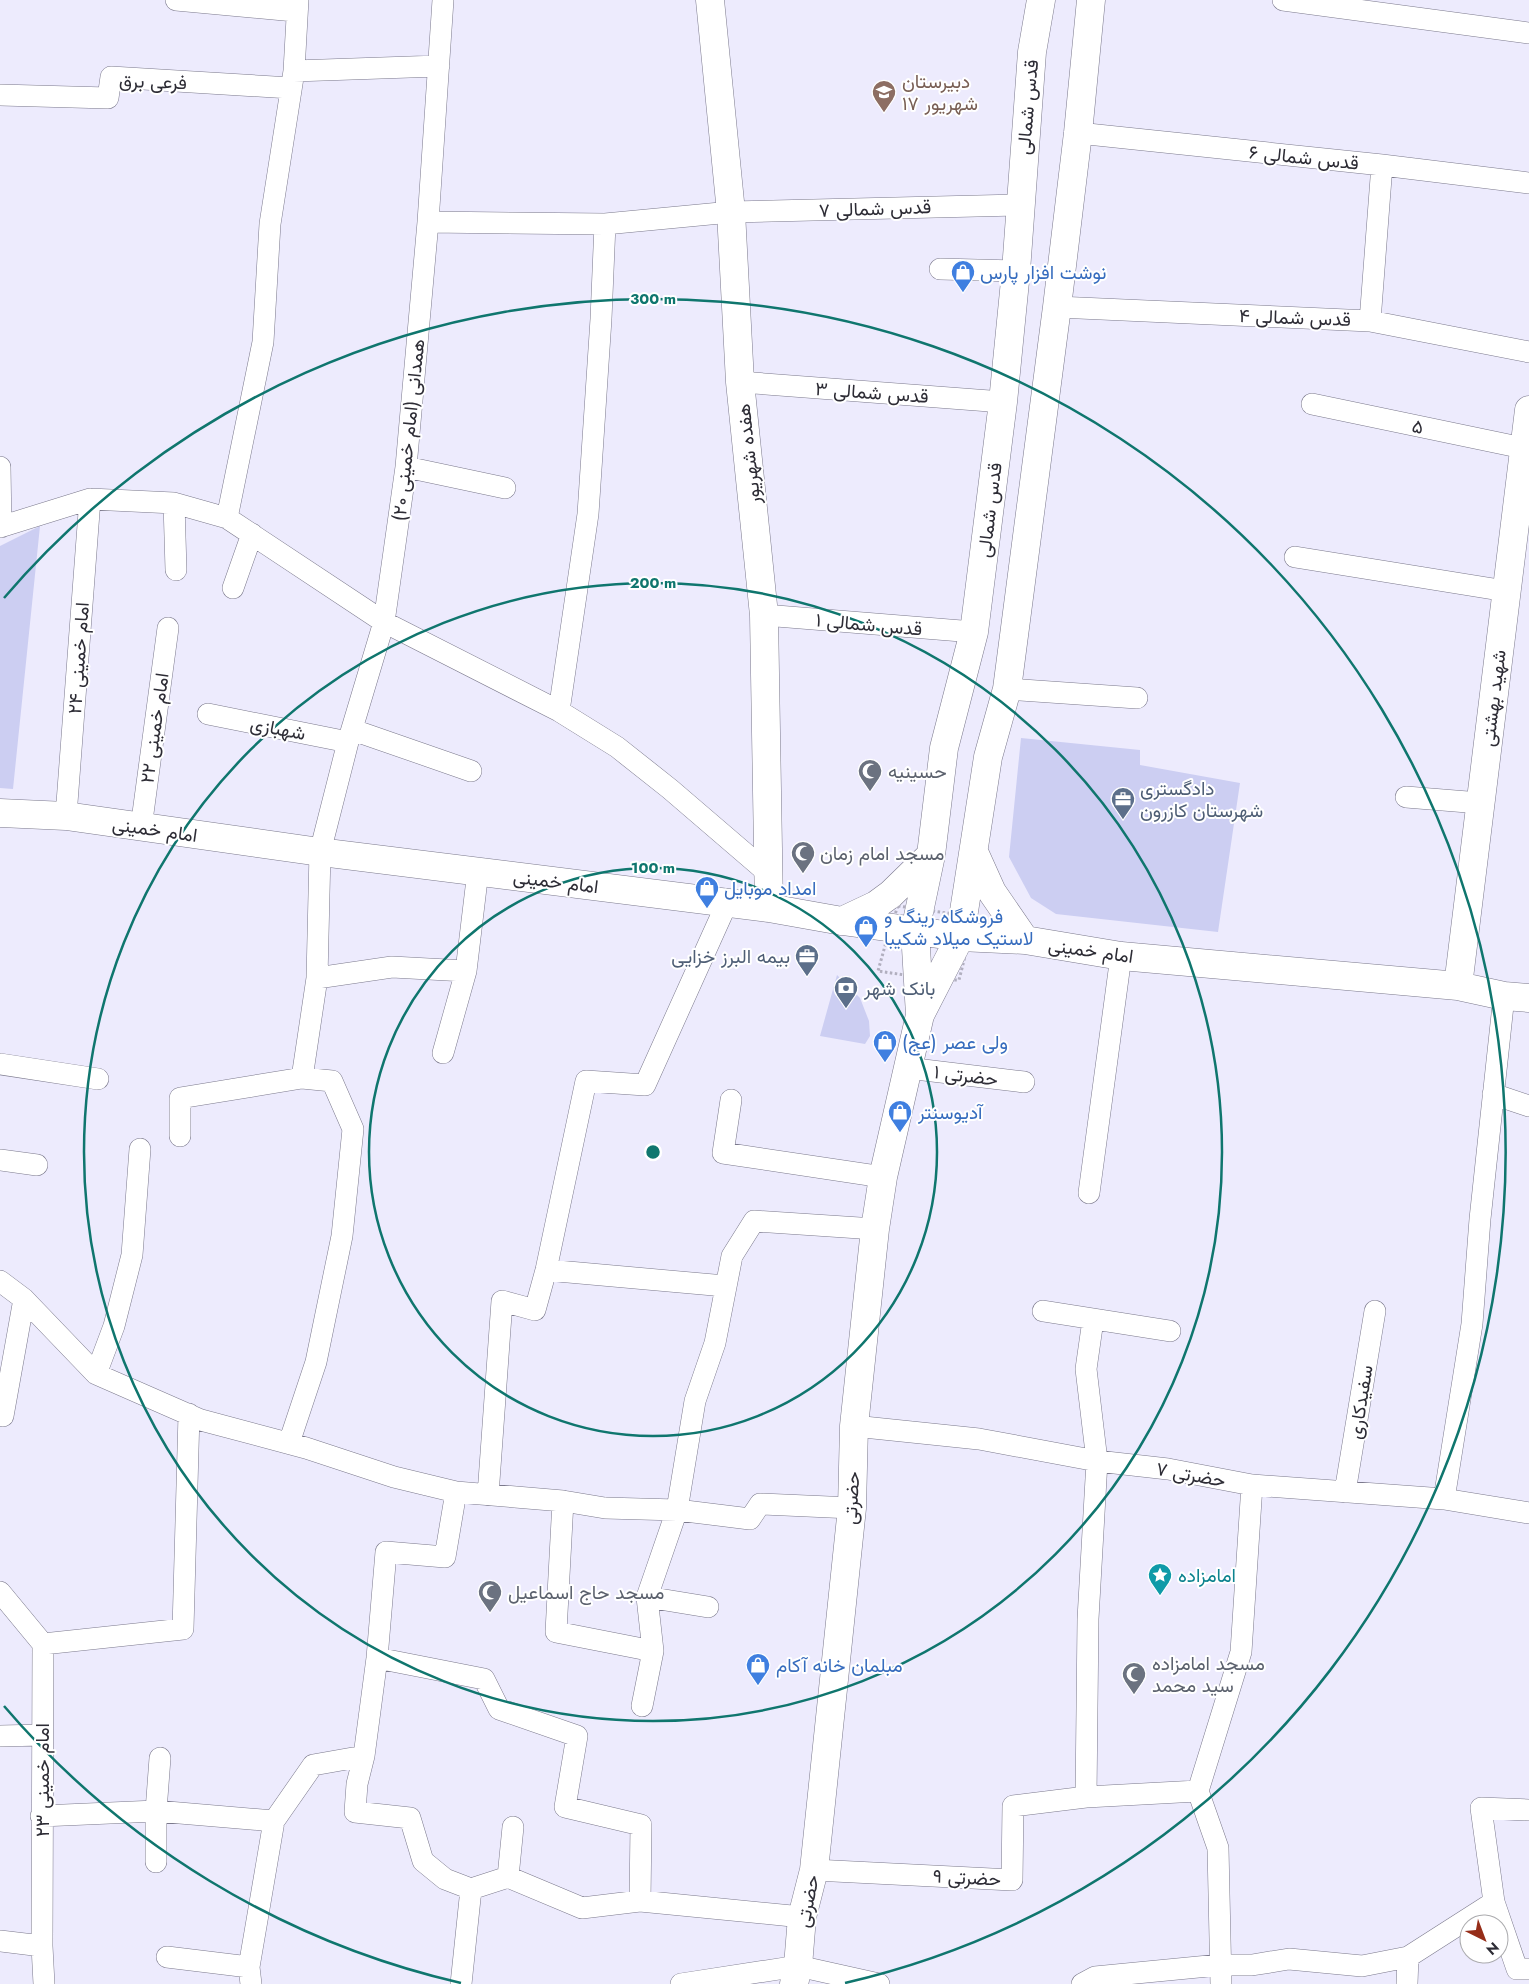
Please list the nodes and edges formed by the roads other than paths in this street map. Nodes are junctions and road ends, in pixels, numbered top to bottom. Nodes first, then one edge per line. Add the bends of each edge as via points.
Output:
1 (176, 0) edge
2 (443, 0) edge
3 (710, 0) edge
4 (1041, 0) edge
5 (1091, 0) edge
6 (1283, 0) edge
7 (296, 6) edge
8 (1529, 33) edge
9 (439, 66) junction
10 (293, 79) junction
11 (0, 95) edge
12 (1078, 133) junction
13 (1382, 165) junction
14 (1529, 183) edge
15 (1019, 205) junction
16 (732, 212) junction
17 (428, 222) junction
18 (605, 224) junction
19 (940, 270) dead end
20 (1016, 271) junction
21 (1057, 307) junction
22 (1370, 321) junction
23 (1529, 352) edge
24 (740, 382) junction
25 (1003, 402) junction
26 (1312, 404) dead end
27 (1529, 410) edge
28 (1523, 448) junction
29 (0, 467) edge
30 (406, 467) junction
31 (504, 488) dead end
32 (90, 499) junction
33 (174, 503) junction
34 (228, 518) junction
35 (1, 527) edge
36 (252, 534) junction
37 (1521, 537) edge
38 (1295, 557) dead end
39 (176, 570) dead end
40 (234, 588) dead end
41 (1506, 591) junction
42 (764, 615) junction
43 (384, 622) junction
44 (168, 628) dead end
45 (974, 632) junction
46 (1007, 689) junction
47 (1137, 698) dead end
48 (559, 710) junction
49 (208, 714) dead end
50 (350, 736) junction
51 (471, 771) dead end
52 (1406, 797) dead end
53 (1480, 803) junction
54 (0, 813) edge
55 (66, 816) junction
56 (141, 828) junction
57 (320, 852) junction
58 (974, 852) junction
59 (931, 855) junction
60 (478, 871) junction
61 (769, 874) junction
62 (727, 903) junction
63 (769, 908) junction
64 (842, 922) junction
65 (914, 931) junction
66 (960, 937) junction
67 (1025, 940) junction
68 (1121, 956) junction
69 (466, 970) junction
70 (318, 978) junction
71 (1458, 986) junction
72 (1517, 997) edge
73 (920, 1015) junction
74 (443, 1053) dead end
75 (0, 1064) edge
76 (907, 1068) junction
77 (98, 1078) dead end
78 (302, 1078) junction
79 (1024, 1082) dead end
80 (1493, 1094) junction
81 (731, 1100) dead end
82 (1529, 1106) edge
83 (180, 1136) dead end
84 (140, 1149) dead end
85 (0, 1160) edge
86 (36, 1165) dead end
87 (883, 1176) junction
88 (1089, 1193) dead end
89 (875, 1230) junction
90 (546, 1270) junction
91 (0, 1281) edge
92 (725, 1286) junction
93 (24, 1299) junction
94 (1375, 1311) dead end
95 (1043, 1312) dead end
96 (1093, 1320) junction
97 (1170, 1332) dead end
98 (96, 1374) junction
99 (189, 1414) junction
100 (3, 1416) dead end
101 (854, 1426) junction
102 (289, 1444) junction
103 (1097, 1461) junction
104 (1252, 1485) junction
105 (456, 1492) junction
106 (1345, 1492) junction
107 (488, 1495) junction
108 (1444, 1499) junction
109 (563, 1501) junction
110 (852, 1508) junction
111 (677, 1510) junction
112 (1529, 1513) edge
113 (0, 1592) edge
114 (646, 1597) junction
115 (708, 1607) dead end
116 (43, 1644) junction
117 (653, 1651) junction
118 (377, 1658) junction
119 (642, 1706) dead end
120 (0, 1736) edge
121 (42, 1736) junction
122 (364, 1756) junction
123 (160, 1758) dead end
124 (1198, 1791) junction
125 (1086, 1797) junction
126 (1529, 1810) edge
127 (156, 1811) junction
128 (41, 1816) junction
129 (274, 1821) junction
130 (513, 1827) dead end
131 (156, 1862) dead end
132 (814, 1870) junction
133 (508, 1877) junction
134 (471, 1889) junction
135 (640, 1901) junction
136 (1494, 1902) junction
137 (802, 1918) junction
138 (0, 1942) edge
139 (42, 1946) junction
140 (167, 1957) dead end
141 (1408, 1957) junction
142 (1529, 1969) edge
143 (1220, 1974) edge
144 (796, 1975) edge
145 (250, 1976) edge
146 (44, 1984) edge
147 (461, 1984) edge
148 (681, 1984) edge
149 (880, 1984) edge
150 (1082, 1984) edge
151 (1407, 1984) edge

1 - 7 street
2 - 9 street, همدانی (امام خمینی ۲۰)
3 - 16 main road, هفده شهریور
4 - 15 main road, قدس شمالی via 1032,52
5 - 12 main road
6 - 8 street
7 - 10 street
9 - 10 street
9 - 17 street, همدانی (امام خمینی ۲۰)
10 - 11 street, فرعی برق via 111,77 108,98
10 - 34 street via 270,224 263,342
12 - 13 street, قدس شمالی ۶
12 - 21 main road
13 - 14 street, قدس شمالی ۶
13 - 22 street
15 - 16 street, ۷ قدس شمالی
15 - 20 main road, قدس شمالی
16 - 18 street, ۷ قدس شمالی
16 - 24 main road, هفده شهریور
17 - 18 street, ۷ قدس شمالی
17 - 30 street, همدانی (امام خمینی ۲۰)
18 - 48 street via 588,514
19 - 20 street
20 - 25 main road, قدس شمالی
21 - 22 street, قدس شمالی ۴
21 - 46 main road
22 - 23 street, قدس شمالی ۴
24 - 25 street, ۳ قدس شمالی
24 - 42 main road, هفده شهریور
25 - 45 main road, قدس شمالی
26 - 28 street, ۵
27 - 28 main road, شهید بهشتی
28 - 37 main road, شهید بهشتی
29 - 35 street
30 - 31 street
30 - 43 street, همدانی (امام خمینی ۲۰)
32 - 33 street
32 - 35 street
32 - 55 street, امام خمینی ۲۴
33 - 34 street
33 - 39 street
34 - 36 street
36 - 40 street
36 - 43 street
37 - 41 main road, شهید بهشتی
38 - 41 street
41 - 53 main road, شهید بهشتی
42 - 45 street, قدس شمالی ۱
42 - 61 main road, هفده شهریور
43 - 48 street
43 - 50 street, همدانی (امام خمینی ۲۰)
44 - 56 street, امام خمینی ۲۲
45 - 59 main road, قدس شمالی via 944,748
46 - 47 street
46 - 58 main road via 988,757
48 - 61 street via 625,753
49 - 50 street, شهبازی
50 - 51 street, شهبازی
50 - 57 street, همدانی (امام خمینی ۲۰)
52 - 53 street
53 - 71 main road, شهید بهشتی
54 - 55 main road, امام خمینی
55 - 56 main road, امام خمینی
56 - 57 main road, امام خمینی
57 - 60 main road, امام خمینی
57 - 70 street, همدانی (امام خمینی ۲۰)
58 - 66 main road
58 - 67 main road via 992,892
59 - 64 main road via 876,905
59 - 65 main road, قدس شمالی
60 - 62 main road, امام خمینی
60 - 69 street
61 - 63 main road, هفده شهریور
62 - 63 main road, امام خمینی
62 - 90 street via 645,1085 586,1081
63 - 64 main road, امام خمینی
64 - 65 main road, امام خمینی
65 - 66 main road, امام خمینی
65 - 73 main road, قدس شمالی
66 - 67 main road, امام خمینی
66 - 73 main road
67 - 68 main road, امام خمینی
68 - 71 main road, امام خمینی
68 - 88 street
69 - 70 street via 392,967
69 - 74 street
70 - 78 street, همدانی (امام خمینی ۲۰)
71 - 72 main road, امام خمینی
72 - 80 street
73 - 76 main road, حضرتی
75 - 77 street
76 - 79 street, حضرتی ۱
76 - 87 main road, حضرتی
78 - 83 street via 180,1098
78 - 102 street via 332,1081 353,1129 342,1236 318,1352
80 - 82 street
80 - 108 street via 1472,1324
81 - 87 street via 723,1153
84 - 98 street via 132,1255 114,1326
85 - 86 street
87 - 89 main road, حضرتی
89 - 92 street via 754,1221 732,1256
89 - 101 main road, حضرتی
90 - 92 street
90 - 107 street via 535,1310 502,1301
91 - 93 street
92 - 111 street via 715,1343 696,1401
93 - 98 street
93 - 100 street
94 - 106 street, سفیدکاری
95 - 96 street
96 - 97 street
96 - 103 street via 1086,1369
98 - 99 street
99 - 102 street
99 - 116 street via 183,1629
101 - 103 street, حضرتی ۷ via 979,1439
101 - 110 main road, حضرتی
102 - 105 street via 394,1477
103 - 104 street, حضرتی ۷ via 1168,1469
103 - 125 street via 1088,1619
104 - 106 street, حضرتی ۷
104 - 124 street via 1241,1652
105 - 107 street
105 - 118 street via 445,1557 386,1552
106 - 108 street, حضرتی ۷
107 - 109 street
108 - 112 street, حضرتی ۷
109 - 111 street via 605,1508
109 - 117 street via 556,1632
110 - 111 street via 760,1504 750,1519
110 - 132 main road, حضرتی
111 - 114 street
113 - 116 street
114 - 115 street
114 - 117 street
116 - 121 street, امام خمینی ۲۳
117 - 119 street
118 - 122 street
118 - 135 street via 484,1679 499,1709 577,1736 565,1808 641,1825
120 - 121 street
121 - 128 street, امام خمینی ۲۳
122 - 129 street via 313,1765
122 - 134 street via 355,1812 410,1818 423,1862 445,1879
123 - 127 street
124 - 125 street, حضرتی ۹
124 - 143 street via 1218,1848
125 - 132 street, حضرتی ۹ via 1013,1806 1012,1880
126 - 136 street via 1481,1808
127 - 128 street
127 - 129 street
127 - 131 street
128 - 139 street, امام خمینی ۲۳
129 - 145 street
130 - 133 street
132 - 137 main road, حضرتی
133 - 134 street
133 - 135 street via 582,1908
134 - 147 street
135 - 137 street
136 - 141 street
136 - 142 street via 1516,1969
137 - 144 main road, حضرتی
138 - 139 street
139 - 146 street, امام خمینی ۲۳
140 - 145 street
141 - 143 street via 1362,1966 1289,1959
141 - 151 street
143 - 150 street via 1095,1978
144 - 148 street
144 - 149 street

